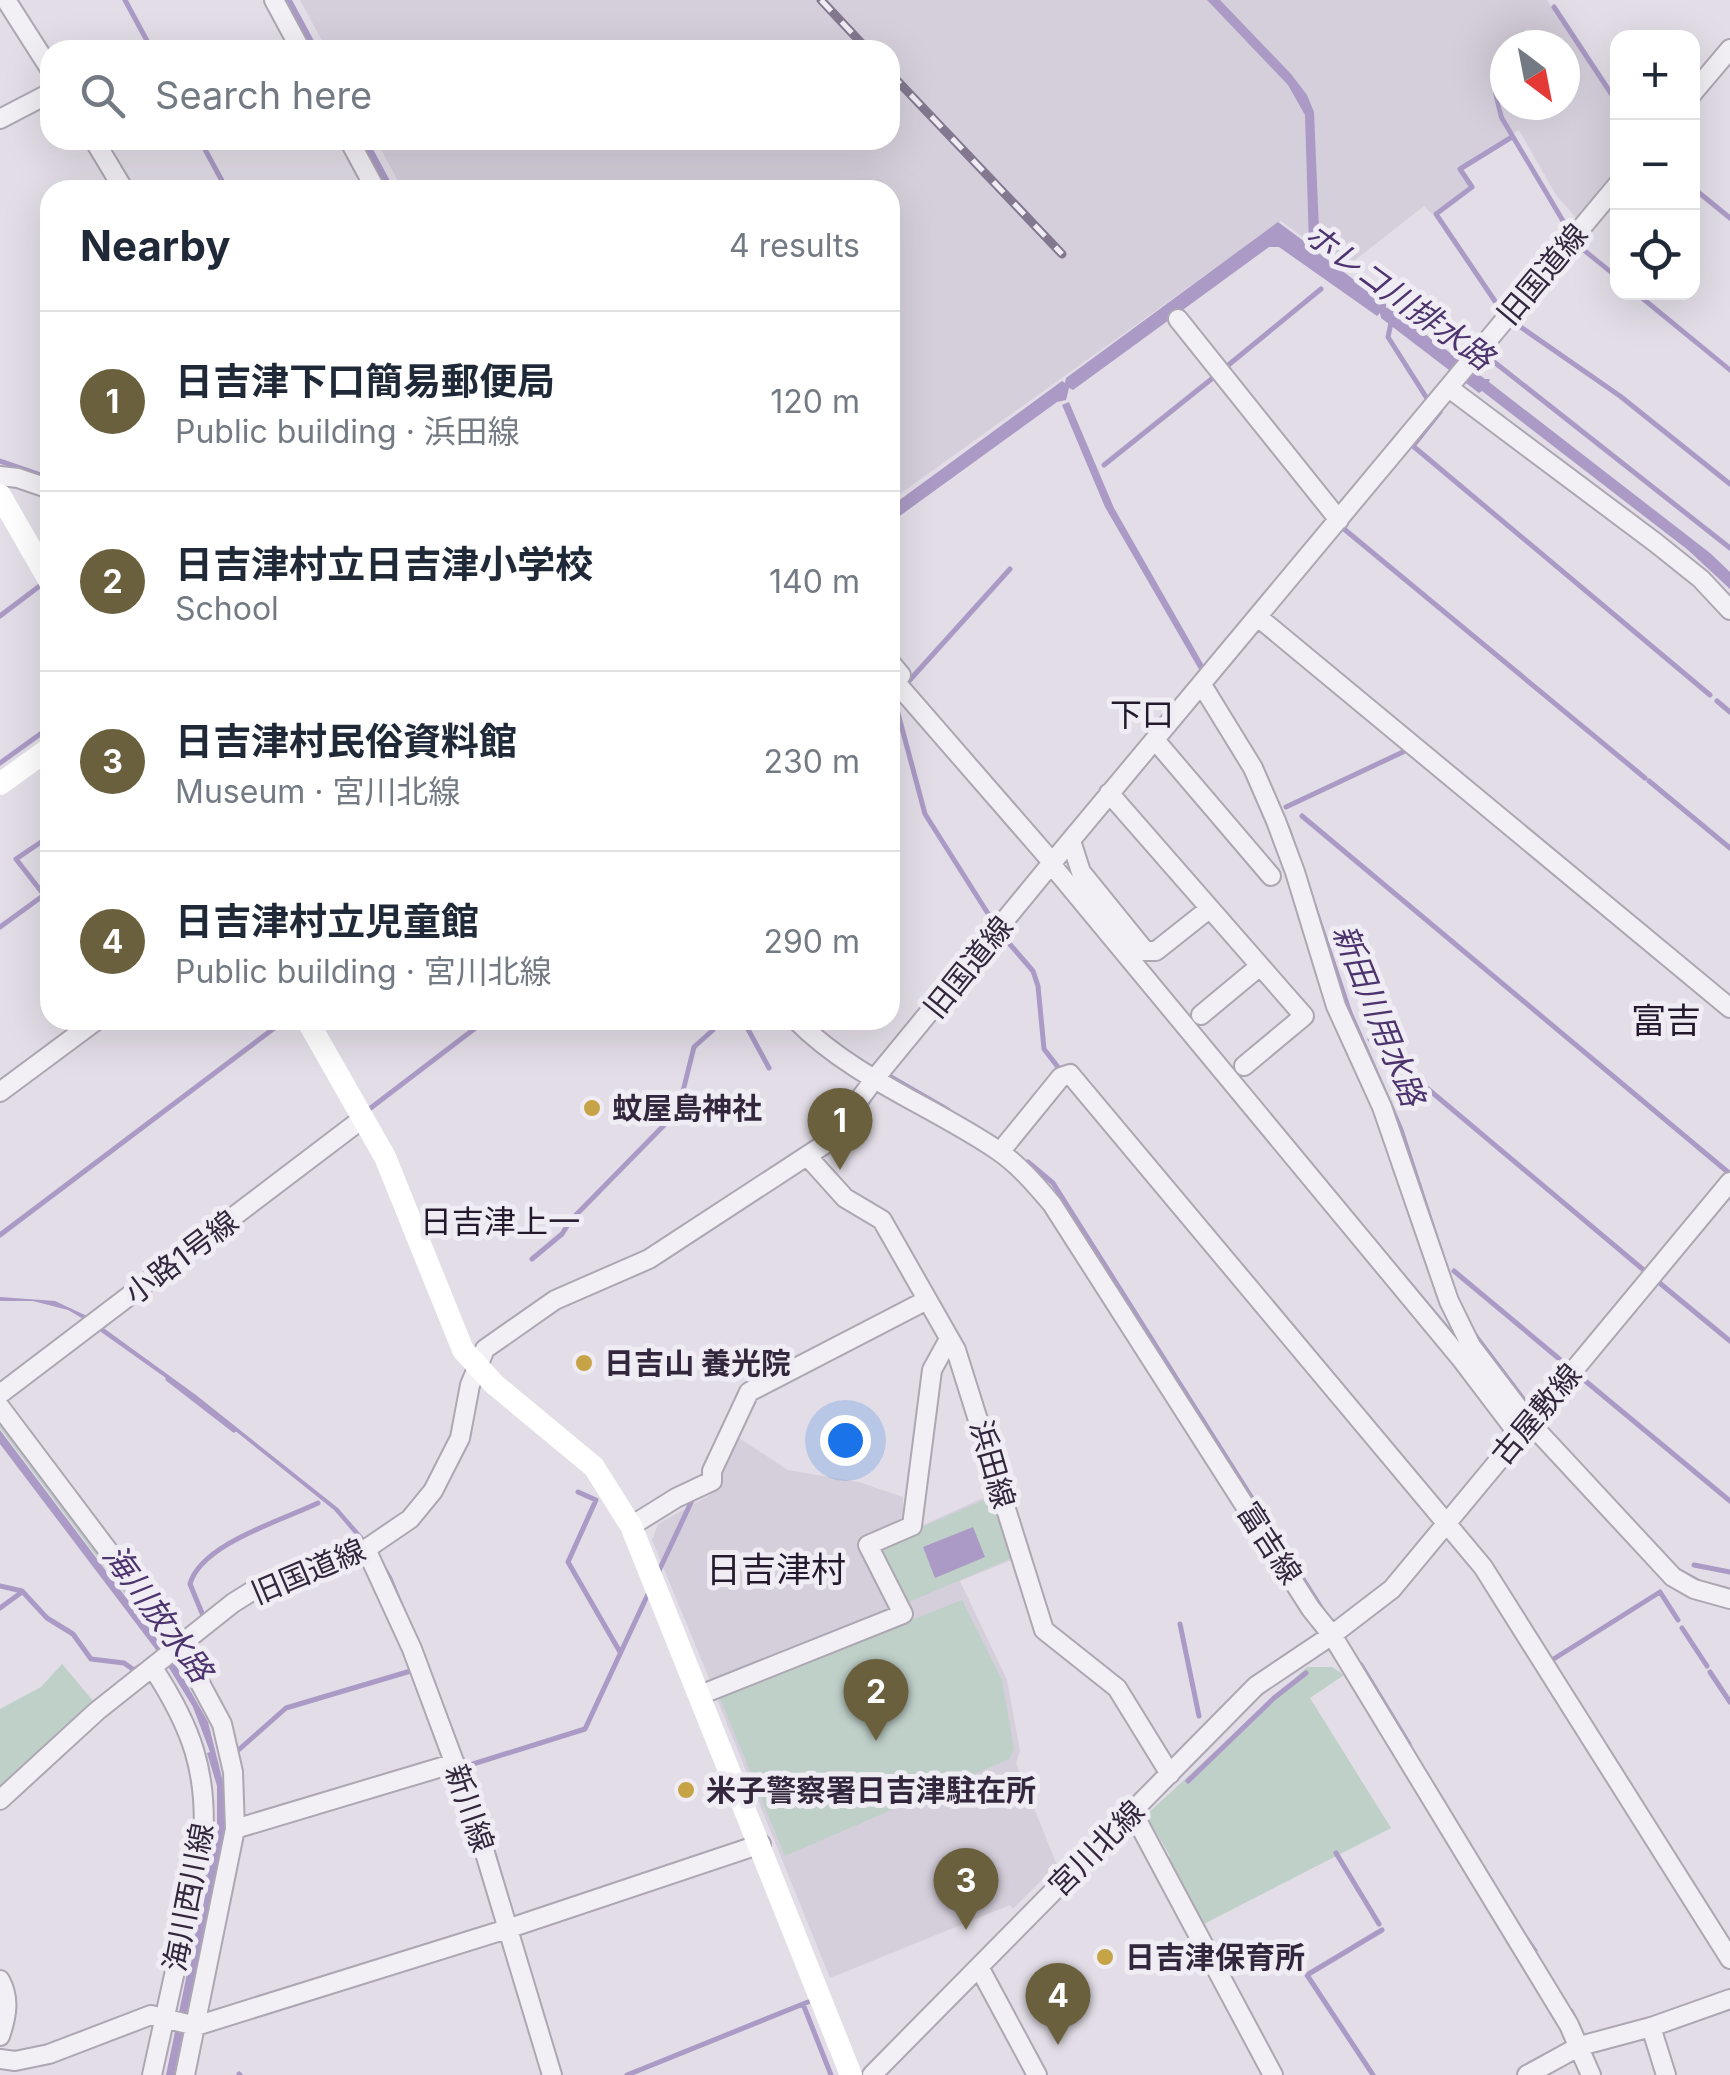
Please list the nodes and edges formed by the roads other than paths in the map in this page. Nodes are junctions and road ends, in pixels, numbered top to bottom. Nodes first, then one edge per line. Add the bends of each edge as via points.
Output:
1 (6, 0) edge
2 (274, 0) edge
3 (296, 40) edge
4 (1730, 49) edge
5 (40, 53) edge
6 (1700, 85) edge
7 (40, 99) edge
8 (0, 120) edge
9 (100, 150) edge
10 (354, 150) edge
11 (118, 180) edge
12 (371, 180) edge
13 (1610, 194) edge
14 (1178, 320) dead end
15 (1452, 383) junction
16 (0, 476) edge
17 (40, 486) edge
18 (0, 495) edge
19 (1339, 520) junction
20 (40, 565) edge
21 (1730, 610) edge
22 (1258, 617) junction
23 (1202, 685) junction
24 (900, 690) edge
25 (1155, 740) junction
26 (40, 755) edge
27 (0, 784) edge
28 (1109, 793) junction
29 (1071, 841) junction
30 (1051, 863) junction
31 (1271, 876) dead end
32 (1210, 909) junction
33 (1260, 966) junction
34 (1730, 1008) edge
35 (1201, 1016) dead end
36 (84, 1030) edge
37 (313, 1030) edge
38 (808, 1030) edge
39 (1244, 1066) dead end
40 (876, 1077) junction
41 (0, 1092) edge
42 (362, 1119) junction
43 (1000, 1152) junction
44 (808, 1156) junction
45 (1730, 1182) edge
46 (925, 1300) junction
47 (949, 1339) junction
48 (477, 1367) junction
49 (0, 1394) edge
50 (0, 1407) edge
51 (1524, 1429) junction
52 (1446, 1523) junction
53 (630, 1526) junction
54 (366, 1549) junction
55 (1730, 1599) edge
56 (1332, 1636) junction
57 (166, 1657) junction
58 (700, 1696) junction
59 (455, 1762) junction
60 (1170, 1774) junction
61 (0, 1800) edge
62 (1132, 1810) junction
63 (236, 1828) junction
64 (760, 1844) junction
65 (510, 1928) junction
66 (1730, 1959) edge
67 (980, 1967) junction
68 (0, 1980) edge
69 (1730, 1999) edge
70 (166, 2019) junction
71 (193, 2026) junction
72 (1651, 2027) junction
73 (0, 2036) edge
74 (1580, 2046) junction
75 (0, 2058) edge
76 (152, 2075) edge
77 (185, 2075) edge
78 (552, 2075) edge
79 (850, 2075) edge
80 (872, 2075) edge
81 (1036, 2075) edge
82 (1273, 2075) edge
83 (1527, 2075) edge
84 (1591, 2075) edge
85 (1666, 2075) edge

1 - 5 street
2 - 3 street
4 - 6 street
7 - 8 street
9 - 11 street
10 - 12 street
13 - 15 street, 旧国道線
14 - 19 street
15 - 19 street, 旧国道線
15 - 21 street via 1701,579
16 - 17 street
18 - 20 main road
19 - 22 street, 旧国道線
22 - 23 street, 旧国道線
22 - 34 street
23 - 25 street, 旧国道線
23 - 51 street via 1253,768 1276,821 1336,1006 1388,1121 1448,1301
24 - 30 street
25 - 28 street, 旧国道線
25 - 31 street
26 - 27 main road
28 - 29 street, 旧国道線
28 - 32 street
29 - 30 street, 旧国道線
29 - 32 street via 1081,872 1145,952 1156,951
30 - 40 street, 旧国道線
30 - 51 street
32 - 33 street
33 - 35 street
33 - 39 street via 1304,1016
36 - 41 street
37 - 42 main road
38 - 40 street, 富吉線
40 - 43 street, 富吉線
40 - 44 street, 旧国道線 via 828,1142
42 - 48 main road
42 - 49 street, 小路1号線
43 - 52 street via 1060,1076 1070,1074
43 - 56 street, 富吉線 via 1052,1204
44 - 46 street, 浜田線 via 845,1198 882,1220
44 - 48 street, 旧国道線 via 649,1259 555,1300 484,1349
45 - 51 street, 古屋敷線
46 - 47 street, 浜田線
46 - 53 street via 750,1392 712,1481
47 - 58 street via 932,1370 912,1526 868,1545 902,1614
47 - 60 street, 浜田線 via 1038,1619 1051,1638 1117,1688
48 - 53 main road via 594,1468
48 - 54 street, 旧国道線 via 460,1438 433,1491 410,1519
50 - 57 street
51 - 52 street, 古屋敷線
51 - 55 street via 1673,1577
52 - 56 street, 古屋敷線 via 1392,1589
52 - 66 street via 1483,1567
53 - 58 main road
54 - 57 street, 旧国道線 via 265,1583
54 - 59 street, 新川線
56 - 60 street, 宮川北線 via 1256,1686
56 - 74 street, 富吉線
57 - 61 street, 旧国道線
57 - 63 street via 222,1724
57 - 70 street, 海川西川線 via 201,1769 205,1805 203,1844
58 - 64 main road
59 - 63 street
59 - 65 street, 新川線
60 - 62 street, 宮川北線
62 - 67 street, 宮川北線
62 - 82 street
63 - 71 street
64 - 65 street
64 - 79 main road
65 - 71 street
65 - 78 street, 新川線
67 - 80 street, 宮川北線
67 - 81 street
68 - 73 street via 6,2019
69 - 72 street
70 - 71 street
70 - 75 street via 152,2015 48,2054
70 - 76 street, 海川西川線
71 - 77 street
72 - 74 street
72 - 85 street
74 - 83 street
74 - 84 street, 富吉線

